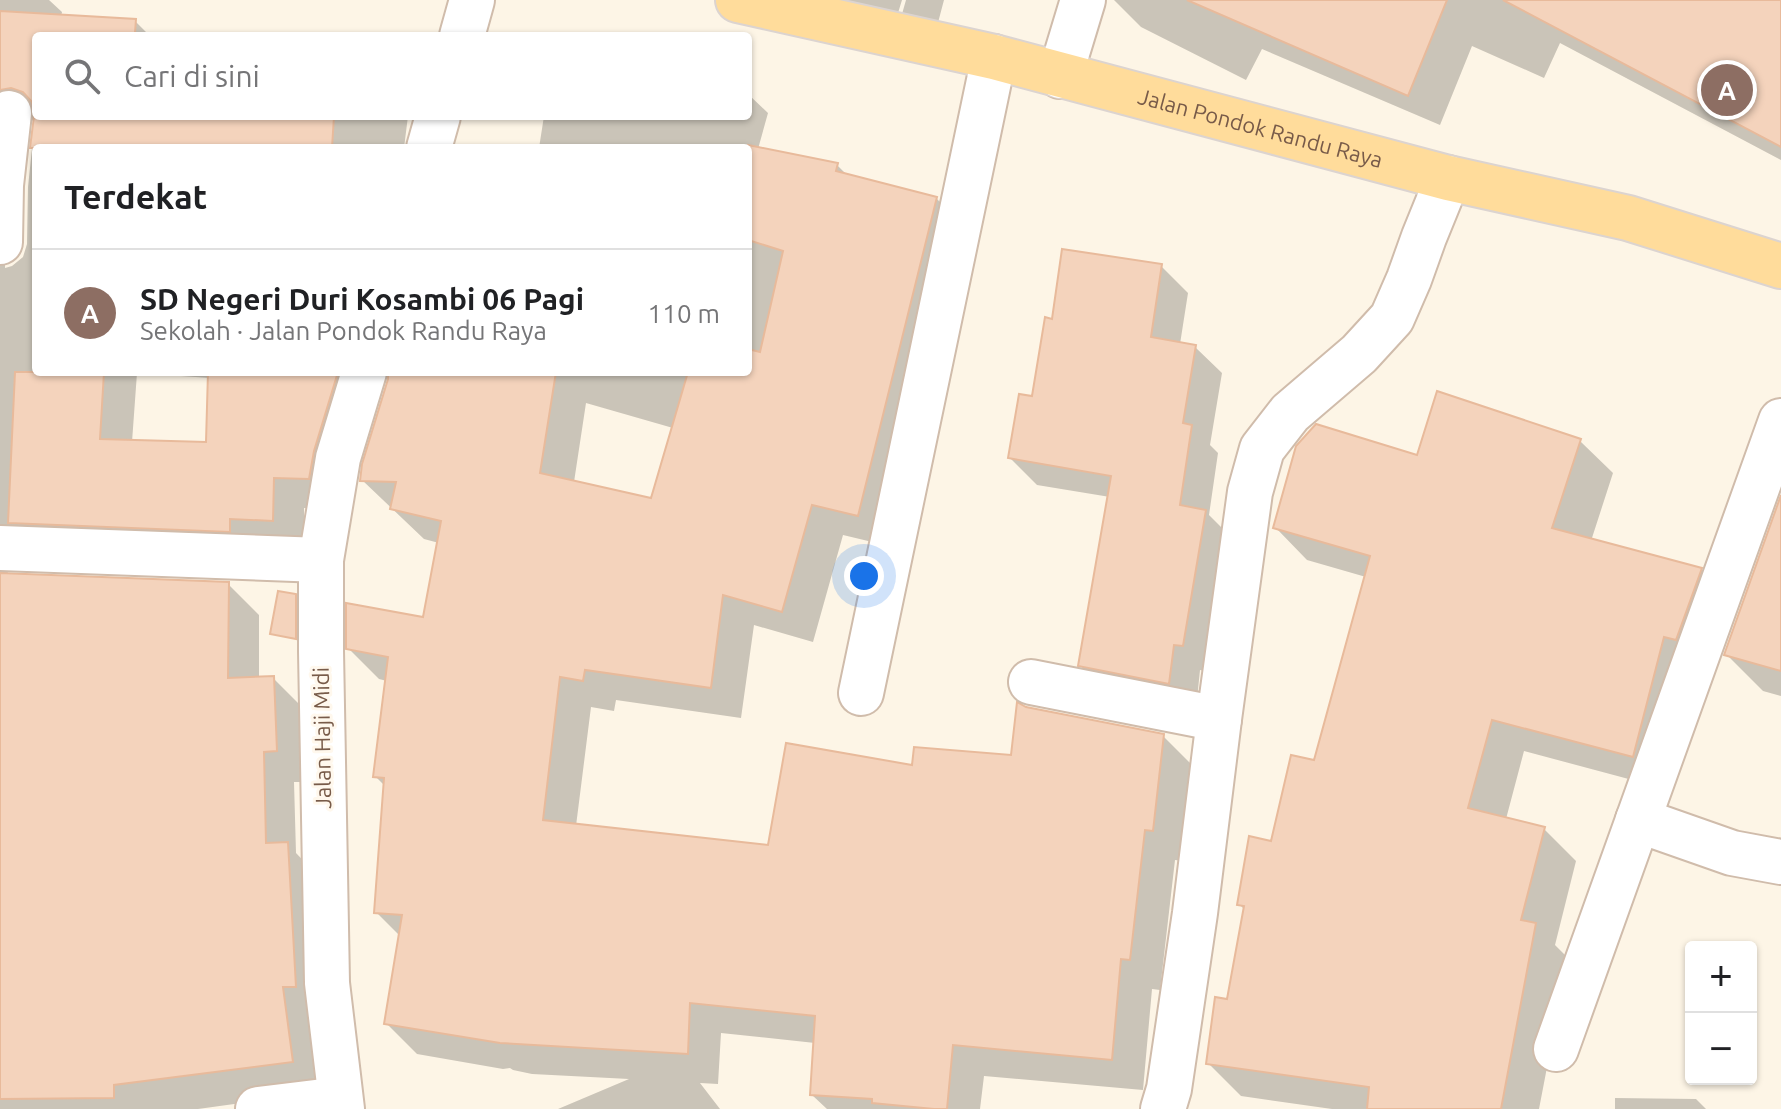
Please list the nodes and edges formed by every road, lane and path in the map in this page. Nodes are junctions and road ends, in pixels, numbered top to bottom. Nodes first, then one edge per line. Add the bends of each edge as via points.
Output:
1 (472, 0) edge
2 (738, 0) edge
3 (1083, 0) edge
4 (463, 32) edge
5 (994, 57) junction
6 (1060, 76) junction
7 (9, 113) dead end
8 (437, 120) edge
9 (430, 144) edge
10 (1448, 178) junction
11 (0, 242) edge
12 (1781, 266) edge
13 (363, 376) edge
14 (1781, 421) edge
15 (0, 548) edge
16 (321, 560) junction
17 (1031, 682) dead end
18 (861, 693) dead end
19 (1219, 719) junction
20 (1638, 820) junction
21 (1781, 862) edge
22 (1556, 1049) dead end
23 (341, 1104) edge
24 (258, 1109) edge
25 (1163, 1109) edge

1 - 4 street
2 - 5 main road, Jalan Pondok Randu Raya
3 - 6 street
5 - 6 main road, Jalan Pondok Randu Raya
5 - 18 street
6 - 10 main road, Jalan Pondok Randu Raya
7 - 11 street
8 - 9 street
10 - 12 main road, Jalan Pondok Randu Raya via 1628,218
10 - 19 street via 1392,318 1290,413 1262,449 1250,492
13 - 16 street, Jalan Haji Midi via 338,458
14 - 20 street
15 - 16 street
16 - 23 street, Jalan Haji Midi via 327,983
17 - 19 street
19 - 25 street
20 - 21 street via 1732,853
20 - 22 street
23 - 24 street

